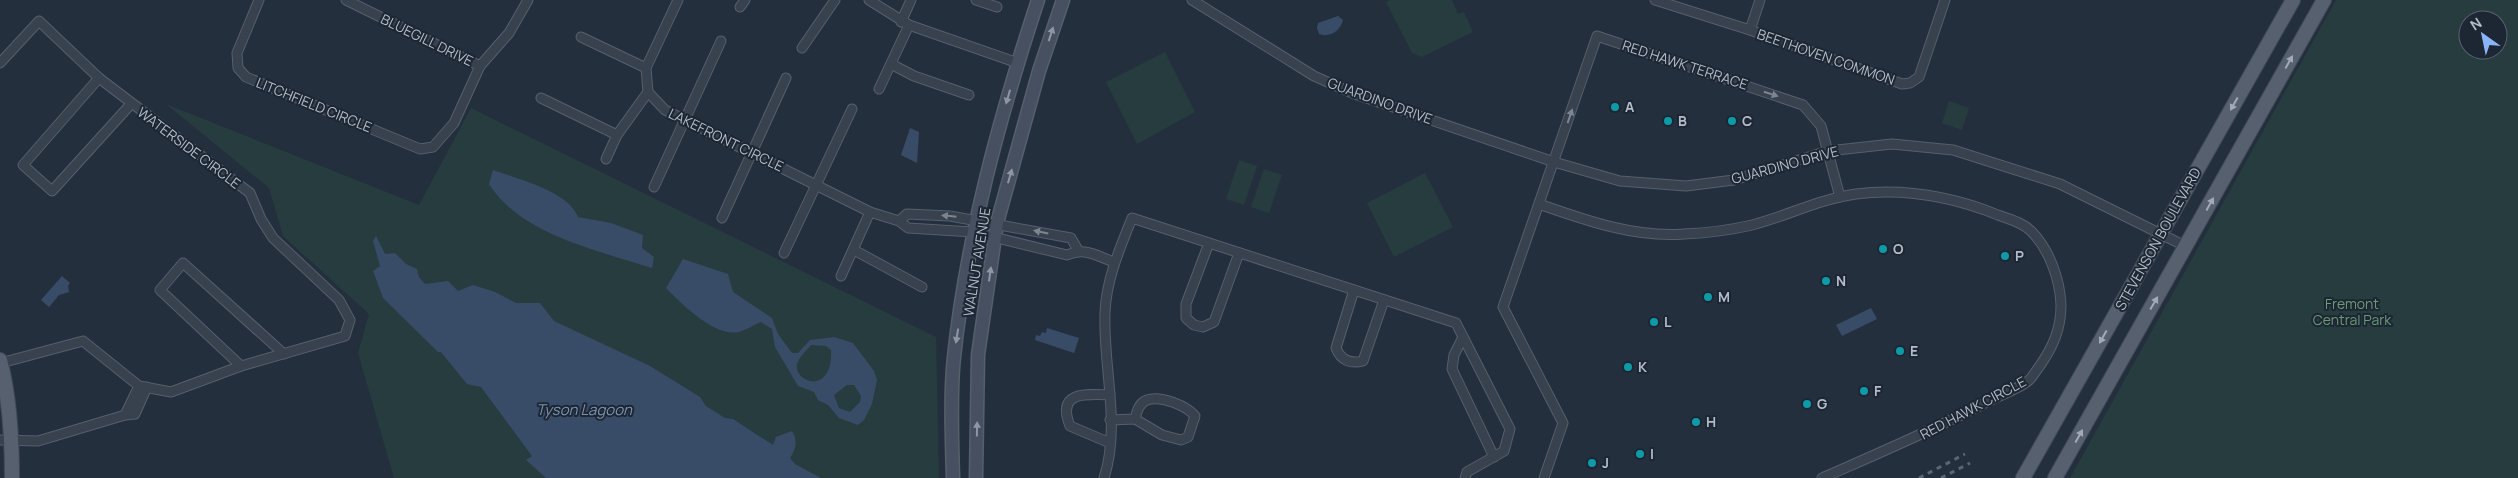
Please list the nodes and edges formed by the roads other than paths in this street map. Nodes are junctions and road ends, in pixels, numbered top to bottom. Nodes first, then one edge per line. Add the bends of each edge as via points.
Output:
1 (259, 0) edge
2 (346, 0) edge
3 (528, 0) edge
4 (677, 0) edge
5 (835, 0) edge
6 (869, 0) edge
7 (912, 0) edge
8 (976, 0) edge
9 (1038, 0) edge
10 (1063, 0) edge
11 (1192, 0) edge
12 (1654, 0) edge
13 (1760, 0) edge
14 (1945, 0) edge
15 (2293, 0) edge
16 (2324, 0) edge
17 (997, 7) dead end
18 (905, 24) junction
19 (1750, 30) junction
20 (581, 37) dead end
21 (720, 41) dead end
22 (802, 48) dead end
23 (0, 63) edge
24 (1018, 63) junction
25 (891, 64) junction
26 (480, 66) junction
27 (646, 68) junction
28 (98, 78) junction
29 (786, 78) dead end
30 (879, 89) dead end
31 (648, 92) junction
32 (969, 95) dead end
33 (541, 98) dead end
34 (131, 104) junction
35 (852, 109) dead end
36 (685, 120) junction
37 (617, 135) junction
38 (1828, 151) junction
39 (752, 152) junction
40 (606, 159) dead end
41 (1554, 162) junction
42 (817, 185) junction
43 (654, 188) dead end
44 (1840, 197) junction
45 (1539, 204) junction
46 (870, 212) junction
47 (722, 218) dead end
48 (975, 219) junction
49 (899, 221) junction
50 (997, 223) junction
51 (973, 232) junction
52 (2162, 233) junction
53 (995, 237) junction
54 (1209, 243) junction
55 (2187, 247) junction
56 (854, 250) junction
57 (1078, 250) junction
58 (784, 253) dead end
59 (1240, 253) junction
60 (1114, 262) junction
61 (841, 276) dead end
62 (922, 287) dead end
63 (1354, 290) junction
64 (1384, 300) junction
65 (1463, 338) junction
66 (284, 354) junction
67 (0, 362) edge
68 (241, 366) junction
69 (143, 386) junction
70 (1110, 395) junction
71 (125, 415) junction
72 (1135, 419) junction
73 (1110, 420) junction
74 (6, 440) edge
75 (1110, 443) junction
76 (1494, 457) junction
77 (12, 478) edge
78 (954, 478) edge
79 (976, 478) edge
80 (1104, 478) edge
81 (1465, 478) edge
82 (1544, 478) edge
83 (1822, 478) edge
84 (2023, 478) edge
85 (2055, 478) edge

1 - 26 street, LITCHFIELD CIRCLE via 237,53 238,68 246,77 420,149 433,147 454,123
2 - 26 street, BLUEGILL DRIVE
3 - 26 street via 509,33
4 - 27 street
5 - 22 street
6 - 18 street
7 - 18 street
8 - 17 street
9 - 24 main road, WALNUT AVENUE
50 -> 10 main road, WALNUT AVENUE via 1039,71
11 - 41 street, GUARDINO DRIVE via 1314,76 1352,93
12 - 19 street, BEETHOVEN COMMON
13 - 19 street
14 - 19 street, BEETHOVEN COMMON via 1919,76 1910,83 1902,84
15 -> 52 main road, STEVENSON BOULEVARD
55 -> 16 main road, STEVENSON BOULEVARD
18 - 24 street
18 - 25 street
20 - 27 street
21 - 36 street
23 - 28 street, WATERSIDE CIRCLE via 39,21
24 -> 48 main road, WALNUT AVENUE
25 - 30 street
25 - 32 street via 914,76
27 - 31 street
28 - 34 street, WATERSIDE CIRCLE
28 - 34 street via 23,165 52,191
29 - 39 street
31 - 36 street, LAKEFRONT CIRCLE via 665,110
31 - 37 street
33 - 37 street
34 - 66 street, WATERSIDE CIRCLE via 250,194 260,220 272,238 339,300 350,320 345,336
35 - 42 street
36 - 39 street, LAKEFRONT CIRCLE
36 - 43 street
37 - 40 street
38 - 41 street, GUARDINO DRIVE via 1734,180 1686,186 1620,181
41 -> 38 street, RED HAWK TERRACE via 1597,36 1803,105 1821,126
38 - 44 street, RED HAWK TERRACE
38 - 52 street, GUARDINO DRIVE via 1892,144 1953,150 2060,184
39 - 42 street, LAKEFRONT CIRCLE
39 - 47 street
41 - 45 street
42 - 46 street, LAKEFRONT CIRCLE
42 - 58 street
44 - 45 street, RED HAWK CIRCLE via 1751,225 1683,234 1640,232 1571,217
44 - 83 street, RED HAWK CIRCLE via 1902,192 1937,197 1977,206 2029,229 2056,273 2060,323 2054,347 2029,380 1928,432
45 - 82 street via 1503,307 1562,423
46 - 49 street, LAKEFRONT CIRCLE
46 - 56 street
48 -> 49 street via 915,213 907,214
48 - 50 street
48 - 51 main road, WALNUT AVENUE
49 - 51 street, LAKEFRONT CIRCLE via 908,228
50 - 53 main road, WALNUT AVENUE
57 -> 50 street via 1072,238
51 - 53 street, LAKEFRONT CIRCLE
51 -> 78 main road, WALNUT AVENUE via 954,359
52 - 55 street, GUARDINO DRIVE
52 -> 84 main road, STEVENSON BOULEVARD
53 - 57 street, LAKEFRONT CIRCLE via 1067,255
79 -> 53 main road, WALNUT AVENUE via 978,355
54 - 59 street
54 - 59 street via 1186,304 1186,318 1203,328 1214,322
54 - 60 street via 1132,218
85 -> 55 main road, STEVENSON BOULEVARD
56 - 61 street
56 - 62 street
57 - 60 street
59 - 63 street
60 - 70 street via 1105,313
63 - 64 street
63 - 64 street via 1336,348 1345,361 1363,361
64 - 65 street via 1456,324
65 - 76 street via 1454,355 1452,369
65 - 76 street via 1510,429 1504,451
66 - 68 street, WATERSIDE CIRCLE
66 - 68 street via 183,263 160,290
67 - 69 street, WATERSIDE CIRCLE via 83,341
67 - 74 main road via 8,398
68 - 69 street, WATERSIDE CIRCLE via 171,392
69 - 71 street
69 - 71 street via 135,414
70 - 73 street
70 - 75 street via 1082,394 1069,400 1066,416 1070,426
71 - 74 street via 38,441
72 - 72 street via 1139,406 1156,399 1189,410 1195,416 1188,436 1181,440 1162,435
72 - 73 street
73 - 75 street
74 - 77 main road
75 - 80 street
76 - 81 street via 1467,472

